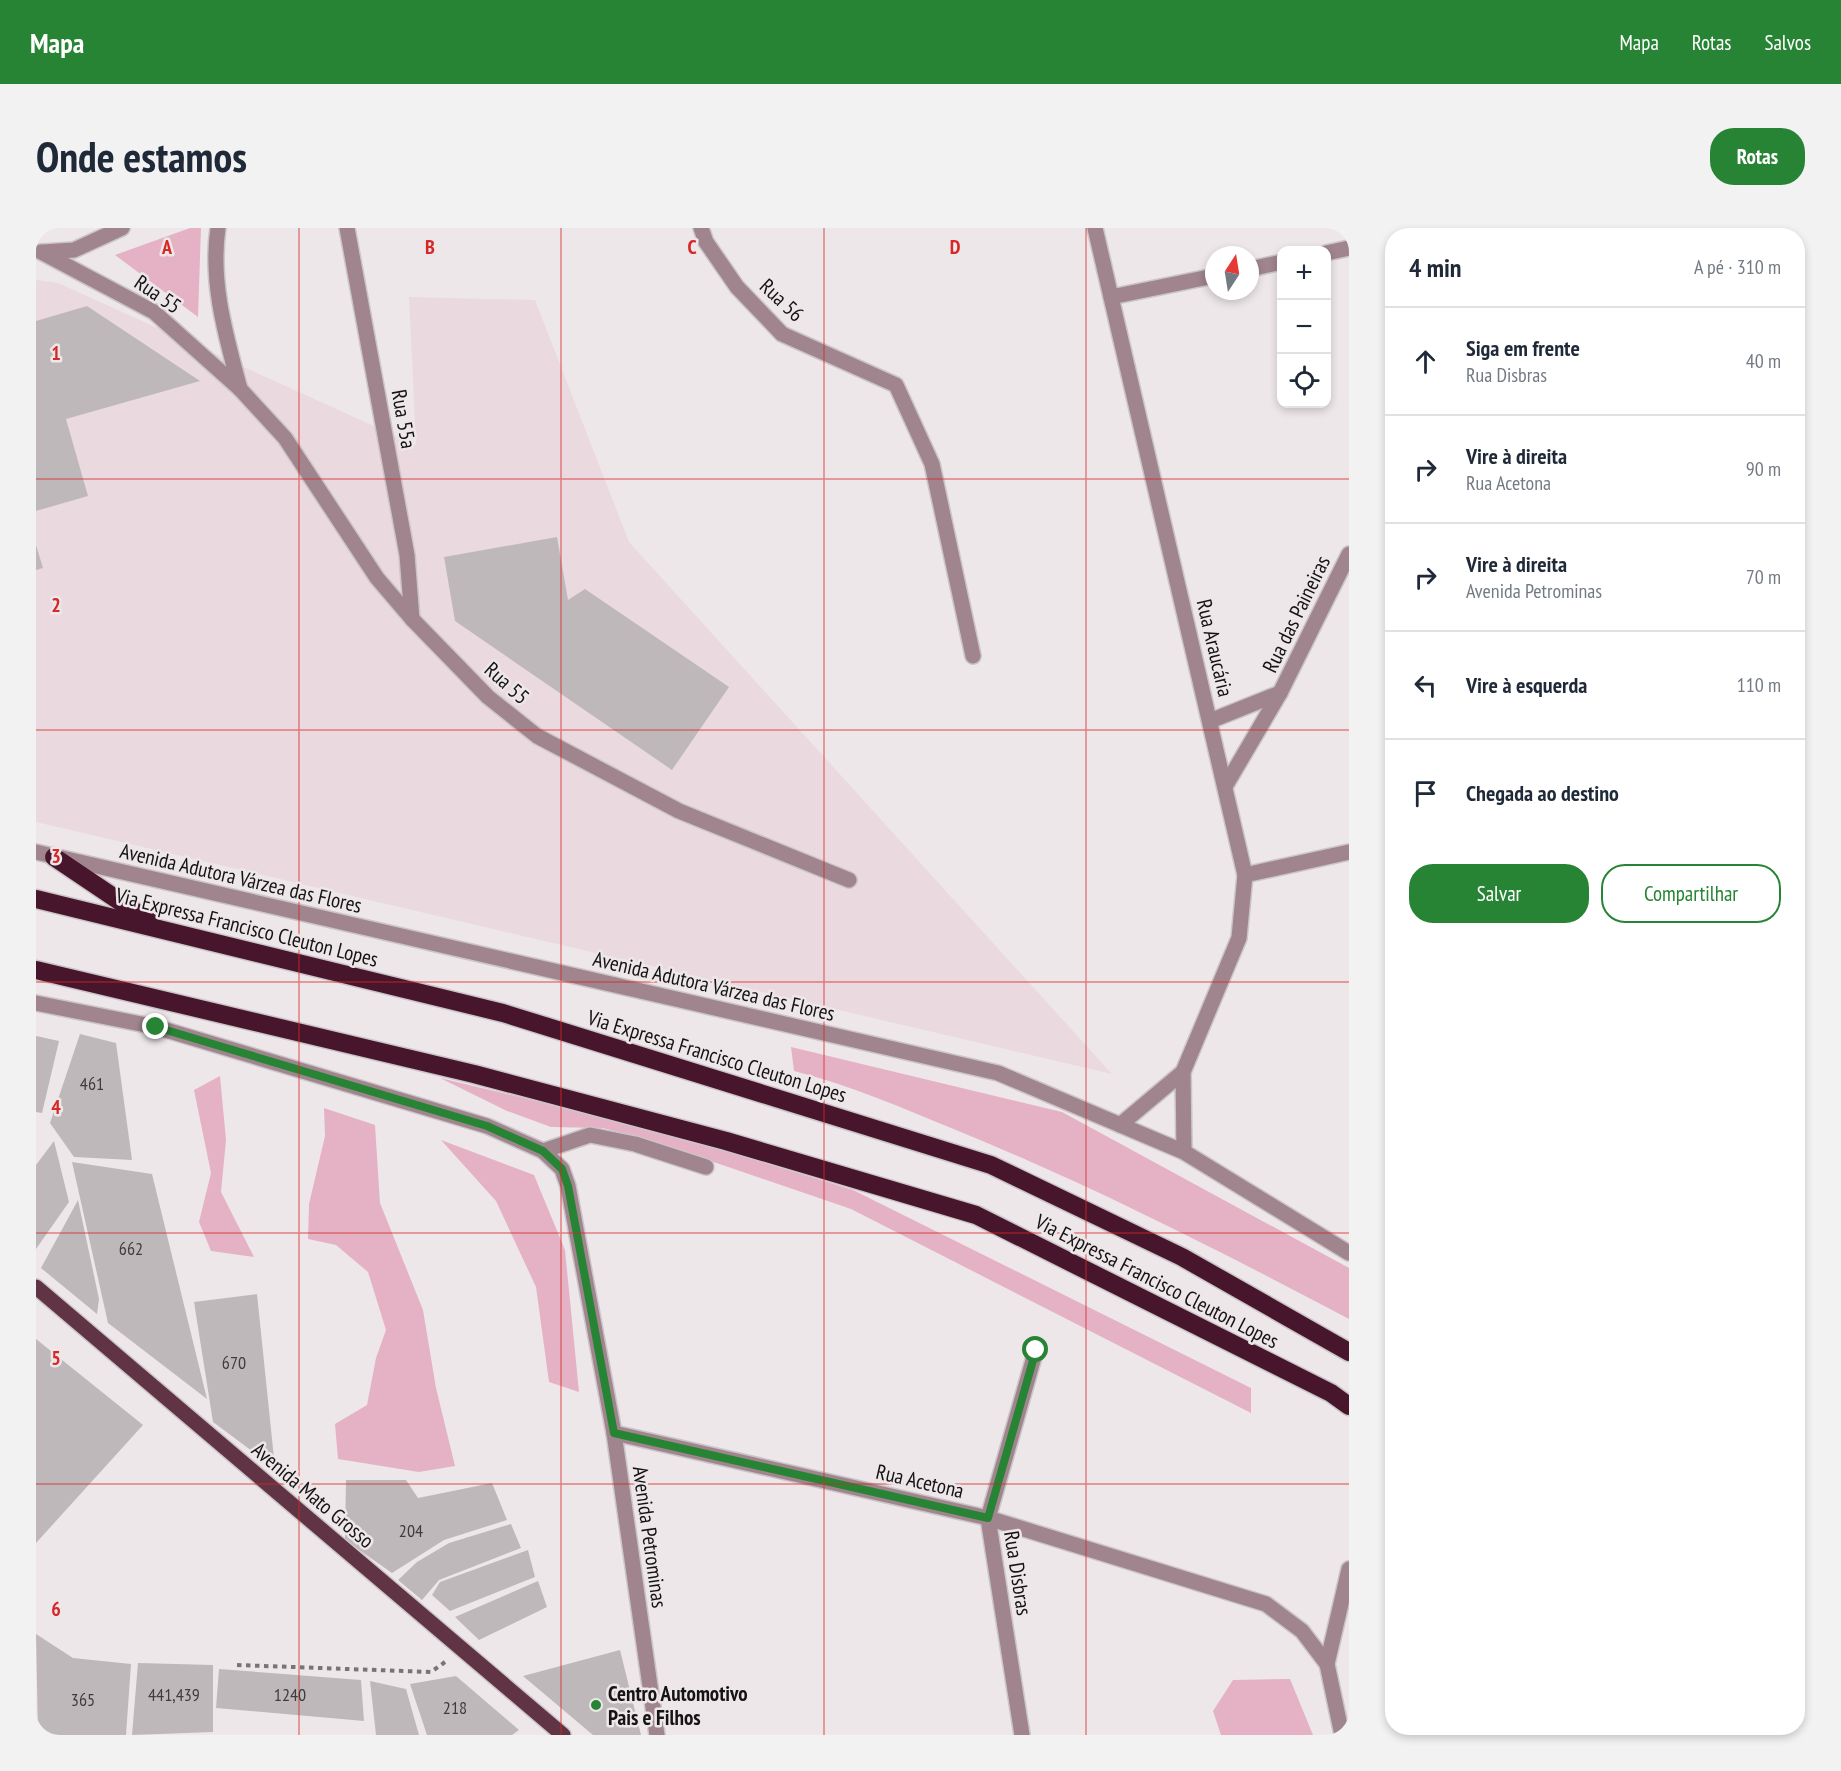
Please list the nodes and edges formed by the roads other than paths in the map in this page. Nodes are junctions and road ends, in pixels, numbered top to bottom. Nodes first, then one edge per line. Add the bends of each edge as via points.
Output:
1 (122, 228) edge
2 (218, 228) edge
3 (347, 228) edge
4 (701, 228) edge
5 (1095, 228) edge
6 (1349, 248) edge
7 (38, 252) edge
8 (1331, 252) edge
9 (1277, 263) edge
10 (1259, 267) edge
11 (1205, 278) edge
12 (1111, 297) junction
13 (240, 389) junction
14 (1349, 554) edge
15 (412, 619) junction
16 (973, 656) dead end
17 (1280, 693) junction
18 (1210, 721) junction
19 (1226, 785) junction
20 (36, 852) edge
21 (1349, 852) edge
22 (54, 857) junction
23 (1245, 875) junction
24 (849, 880) dead end
25 (36, 899) edge
26 (161, 929) junction
27 (36, 970) edge
28 (36, 1003) edge
29 (1183, 1072) junction
30 (1120, 1125) junction
31 (543, 1151) junction
32 (1184, 1152) junction
33 (706, 1167) dead end
34 (1349, 1253) edge
35 (36, 1287) edge
36 (1036, 1350) dead end
37 (1349, 1352) edge
38 (1331, 1393) junction
39 (1349, 1406) edge
40 (1349, 1416) edge
41 (614, 1433) junction
42 (988, 1518) junction
43 (1349, 1569) edge
44 (1327, 1664) junction
45 (563, 1735) edge
46 (657, 1735) edge
47 (1022, 1735) edge
48 (1342, 1735) edge

1 - 7 street via 74,250
2 - 13 street, Rua 55 via 215,246 219,314
3 - 15 street, Rua 55a via 407,555
4 - 16 street, Rua 56 via 706,242 737,287 782,334 896,385 932,464
5 - 12 street, Rua Araucária
6 - 8 street
7 - 13 street, Rua 55 via 154,312
9 - 10 street
11 - 12 street
12 - 18 street, Rua Araucária
13 - 15 street, Rua 55 via 285,438 377,578
14 - 17 street, Rua das Paineiras
15 - 24 street, Rua 55 via 488,697 537,736 679,811
17 - 18 street, Rua das Paineiras
17 - 19 street, Rua das Paineiras
18 - 19 street, Rua Araucária
19 - 23 street, Rua Araucária
20 - 22 street, Avenida Adutora Várzea das Flores
21 - 23 street
22 - 26 highway
22 - 30 street, Avenida Adutora Várzea das Flores via 998,1073
23 - 29 street, Rua Araucária via 1239,938
25 - 26 highway, Via Expressa Francisco Cleuton Lopes
26 - 37 highway, Via Expressa Francisco Cleuton Lopes via 503,1013 991,1165 1182,1257
27 - 38 highway, Via Expressa Francisco Cleuton Lopes via 486,1077 726,1141 976,1215
28 - 31 street via 168,1030 487,1126
29 - 30 street, Rua Araucária
29 - 32 street, Rua Araucária
30 - 32 street, Avenida Adutora Várzea das Flores
31 - 33 street via 590,1135 635,1144
31 - 41 street, Avenida Petrominas via 562,1169 568,1186
32 - 34 street, Avenida Adutora Várzea das Flores
35 - 45 main road, Avenida Mato Grosso
36 - 42 street, Rua Disbras
38 - 39 highway, Via Expressa Francisco Cleuton Lopes
38 - 40 highway
41 - 42 street, Rua Acetona
41 - 46 street, Avenida Petrominas
42 - 44 street, Rua Acetona via 1266,1604 1302,1630
42 - 47 street, Rua Disbras
43 - 44 street
44 - 48 street

